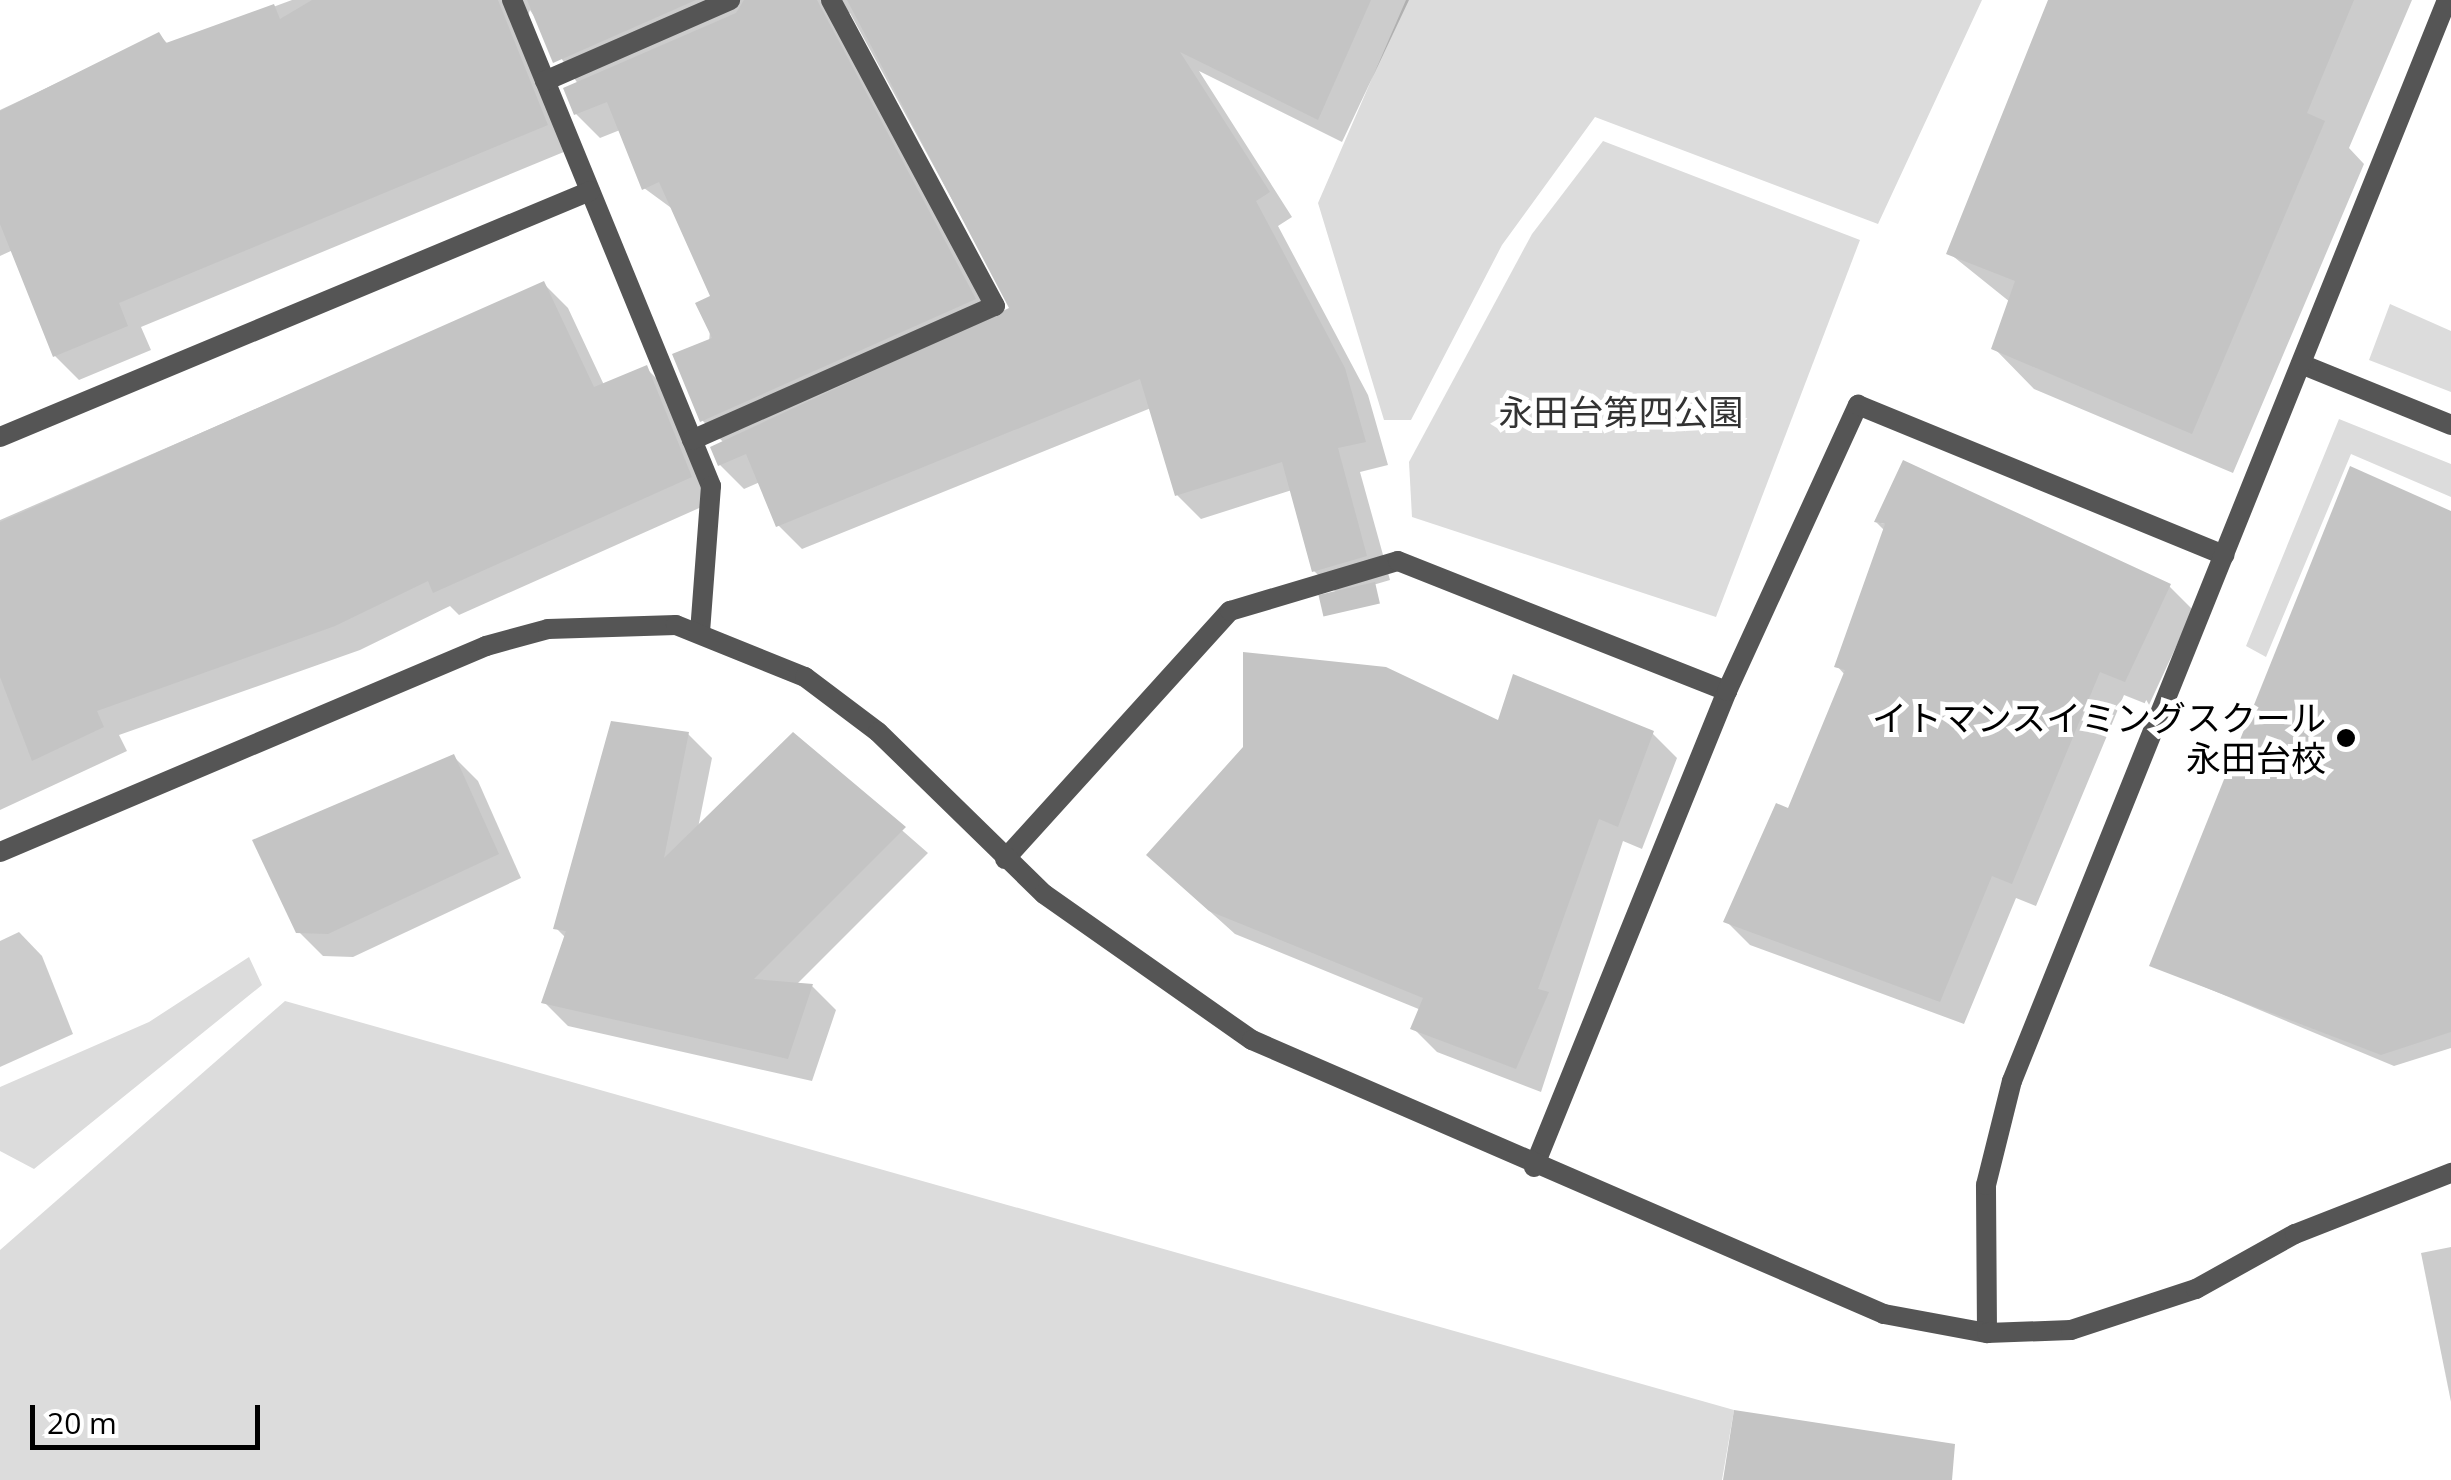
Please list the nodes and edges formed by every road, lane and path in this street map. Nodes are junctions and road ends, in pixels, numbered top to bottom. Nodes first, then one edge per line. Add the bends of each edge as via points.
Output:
1 (512, 0) edge
2 (730, 0) edge
3 (831, 0) edge
4 (2447, 0) edge
5 (545, 81) junction
6 (590, 191) junction
7 (2301, 364) junction
8 (2451, 425) edge
9 (0, 437) edge
10 (692, 440) junction
11 (2224, 555) junction
12 (700, 632) junction
13 (1727, 691) junction
14 (0, 852) edge
15 (1005, 859) junction
16 (1534, 1167) junction
17 (2451, 1172) edge
18 (1987, 1333) junction

1 - 5 street
2 - 5 street
3 - 10 street via 995,306
4 - 7 street
5 - 6 street
6 - 9 street
6 - 10 street
7 - 8 street
7 - 11 street
10 - 12 street via 712,486
11 - 13 street via 1858,405
11 - 18 street via 2012,1081 1986,1185
12 - 14 street via 614,623 486,646
12 - 15 street via 805,678 878,732
13 - 15 street via 1398,561 1230,612
13 - 16 street
15 - 16 street via 1176,995 1252,1040
16 - 18 street via 1776,1275 1884,1314
17 - 18 street via 2295,1234 2196,1289 2071,1330

